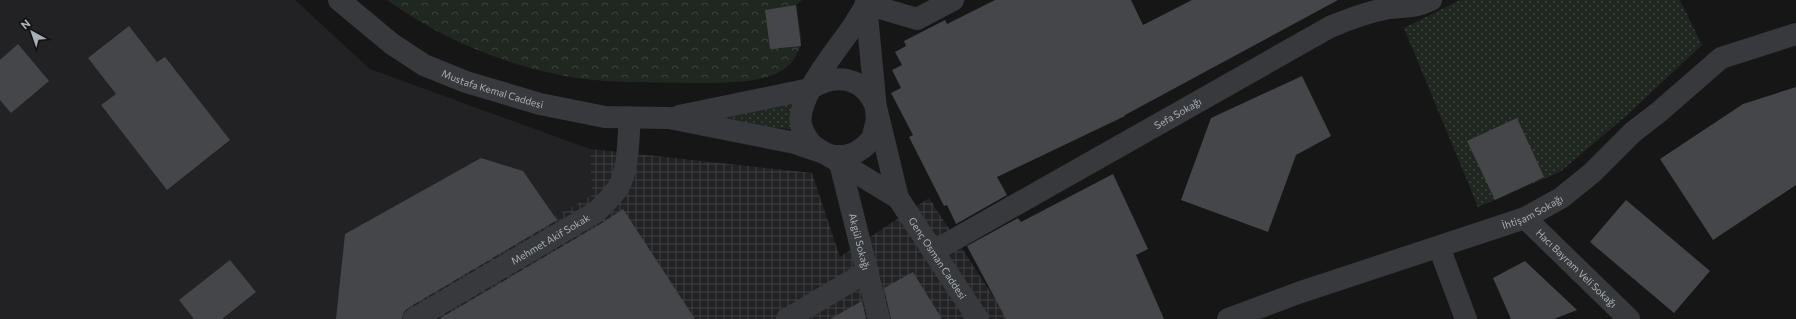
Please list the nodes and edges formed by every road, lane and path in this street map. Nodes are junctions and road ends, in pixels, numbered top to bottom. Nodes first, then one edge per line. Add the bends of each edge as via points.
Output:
1 (339, 0) edge
2 (953, 0) edge
3 (1431, 0) edge
4 (867, 2) edge
5 (1796, 34) edge
6 (810, 89) junction
7 (876, 107) junction
8 (630, 118) junction
9 (669, 118) junction
10 (831, 158) junction
11 (898, 198) junction
12 (1524, 218) junction
13 (1439, 247) junction
14 (934, 251) junction
15 (868, 271) junction
16 (444, 312) edge
17 (414, 319) edge
18 (786, 319) edge
19 (879, 319) edge
20 (978, 319) edge
21 (1228, 319) edge
22 (1466, 319) edge
23 (1629, 319) edge

1 - 8 street, Mustafa Kemal Caddesi via 392,44 424,65 466,82 540,104
2 - 4 street via 917,19
3 - 14 street, Sefa Sokağı via 1420,6 1390,8 1360,15 1330,27
4 - 6 street, Genç Osman Caddesi via 845,40
4 - 7 street, Genç Osman Caddesi
5 - 12 street, İhtişam Sokağı via 1721,58 1633,132 1592,173 1561,198
6 - 7 street, Genç Osman Caddesi via 822,81 844,79 866,90
6 - 9 street, Mustafa Kemal Caddesi
6 - 10 street, Genç Osman Caddesi via 801,112 801,125 805,137 812,146
7 - 10 street, Genç Osman Caddesi via 876,128 872,139 855,153
7 - 11 street, Genç Osman Caddesi
8 - 9 street, Mustafa Kemal Caddesi
8 - 16 street, Mehmet Akif Sokak via 624,172 619,185 600,207
9 - 10 street, Mustafa Kemal Caddesi via 795,143
10 - 11 street, Genç Osman Caddesi
10 - 15 street, Akgül Sokağı
11 - 14 street, Genç Osman Caddesi
12 - 13 street, İhtişam Sokağı
12 - 23 street, Hacı Bayram Veli Sokağı
13 - 21 street, İhtişam Sokağı via 1298,293
13 - 22 street
14 - 20 street, Genç Osman Caddesi
15 - 18 street
15 - 19 street, Akgül Sokağı
16 - 17 street, Mehmet Akif Sokak

